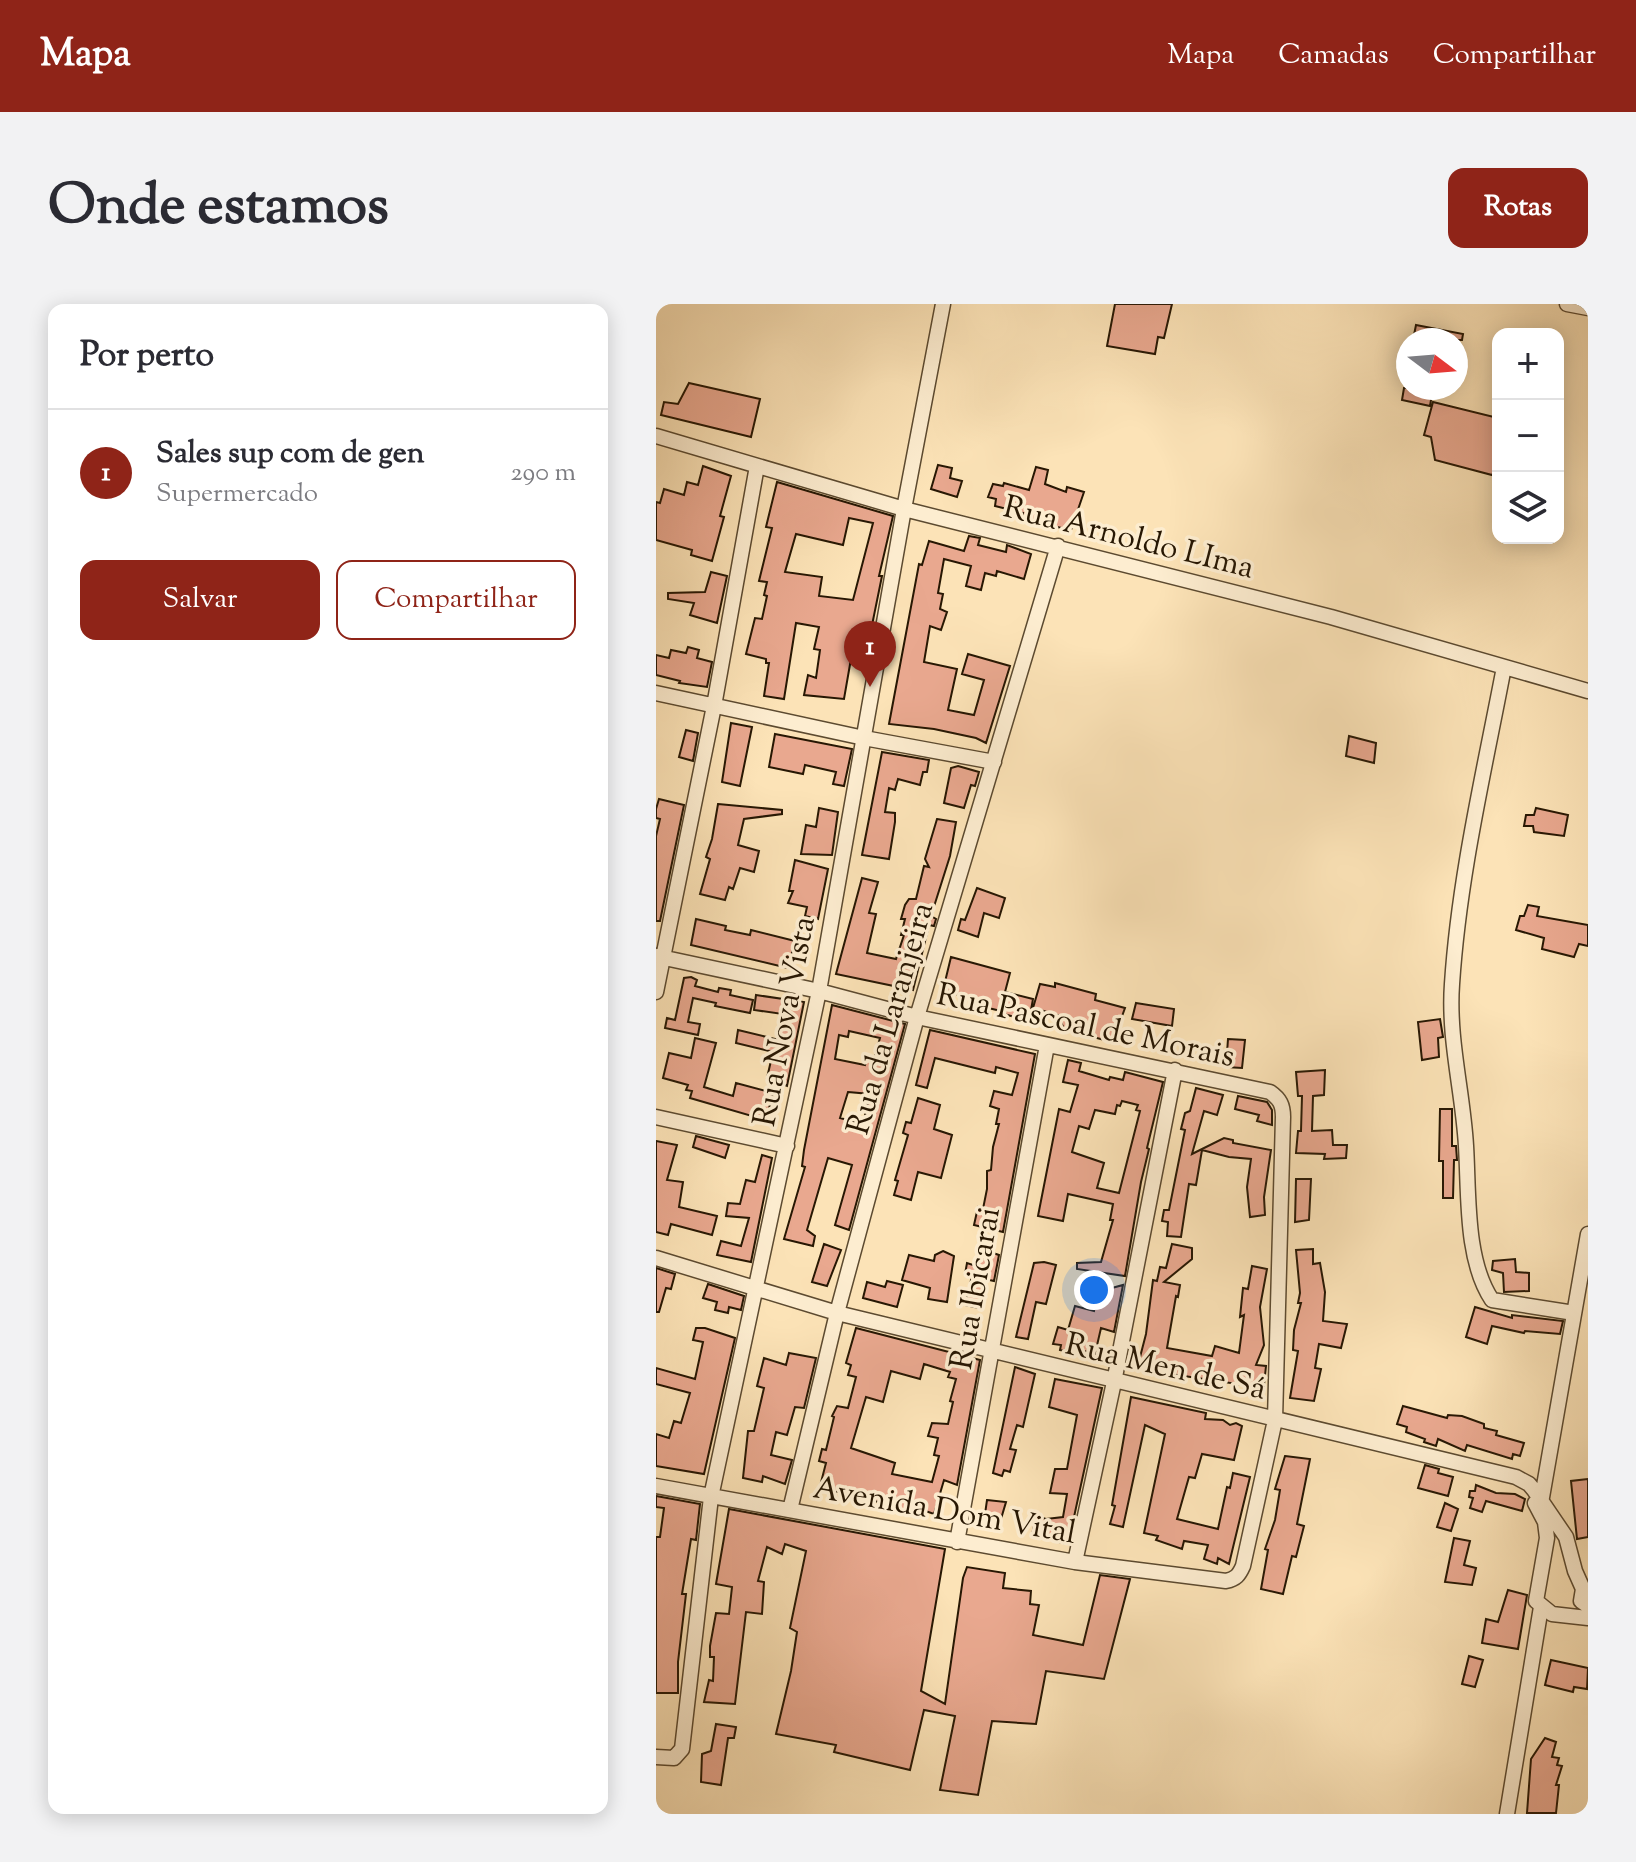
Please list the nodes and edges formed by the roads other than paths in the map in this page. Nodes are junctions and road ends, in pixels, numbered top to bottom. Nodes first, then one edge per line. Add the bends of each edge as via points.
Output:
1 (943, 304) edge
2 (1567, 304) edge
3 (1588, 308) edge
4 (656, 436) edge
5 (757, 466) junction
6 (904, 509) junction
7 (1058, 546) junction
8 (1504, 667) junction
9 (1588, 691) edge
10 (656, 693) edge
11 (714, 706) junction
12 (864, 738) junction
13 (994, 762) junction
14 (659, 957) edge
15 (819, 991) junction
16 (656, 992) edge
17 (917, 1017) junction
18 (1047, 1045) junction
19 (1175, 1070) junction
20 (656, 1117) edge
21 (787, 1146) junction
22 (1588, 1234) edge
23 (656, 1258) edge
24 (753, 1289) junction
25 (837, 1313) junction
26 (1574, 1313) junction
27 (991, 1351) junction
28 (1114, 1382) junction
29 (1275, 1420) junction
30 (1516, 1477) junction
31 (656, 1486) edge
32 (711, 1497) junction
33 (1541, 1503) junction
34 (790, 1510) junction
35 (957, 1542) junction
36 (1075, 1562) junction
37 (1588, 1606) edge
38 (1541, 1607) junction
39 (1588, 1618) edge
40 (656, 1757) edge
41 (1507, 1814) edge

1 - 6 street, Rua Nova Vista
2 - 3 street
4 - 5 street, Rua Arnoldo LIma
5 - 6 street, Rua Arnoldo LIma
5 - 11 street
6 - 7 street, Rua Arnoldo LIma
6 - 12 street, Rua Nova Vista
7 - 8 street, Rua Arnoldo LIma
7 - 13 street, Rua da Laranjeira
8 - 9 street, Rua Arnoldo LIma
8 - 26 street via 1461,895 1452,985 1452,1038 1466,1133 1471,1236 1492,1300
10 - 11 street
11 - 12 street
11 - 14 street
12 - 13 street
12 - 15 street, Rua Nova Vista
13 - 17 street, Rua da Laranjeira
14 - 15 street, Rua Pascoal de Morais
14 - 16 street
15 - 17 street, Rua Pascoal de Morais
15 - 21 street, Rua Nova Vista
17 - 18 street, Rua Pascoal de Morais
17 - 25 street, Rua da Laranjeira
18 - 19 street, Rua Pascoal de Morais
18 - 27 street, Rua Ibicarai
19 - 28 street
19 - 29 street, Rua Pascoal de Morais via 1270,1092 1283,1108
20 - 21 street
21 - 24 street, Rua Nova Vista
22 - 26 street
23 - 24 street, Rua Men de Sá
24 - 25 street, Rua Men de Sá
24 - 32 street, Rua Nova Vista
25 - 27 street, Rua Men de Sá
25 - 34 street, Rua da Laranjeira
26 - 33 street
27 - 28 street, Rua Men de Sá
27 - 35 street, Rua Ibicarai
28 - 29 street, Rua Men de Sá
28 - 36 street
29 - 30 street, Rua Men de Sá
29 - 36 street, Avenida Dom Vital via 1239,1575 1226,1581
30 - 33 street via 1529,1484
30 - 38 street via 1545,1522 1536,1601
31 - 32 street, Avenida Dom Vital
32 - 34 street, Avenida Dom Vital
32 - 40 street, Rua Nova Vista via 682,1749 674,1758
33 - 37 street via 1566,1537 1583,1589 1581,1601
34 - 35 street, Avenida Dom Vital
35 - 36 street, Avenida Dom Vital
38 - 39 street via 1552,1614
38 - 41 street

